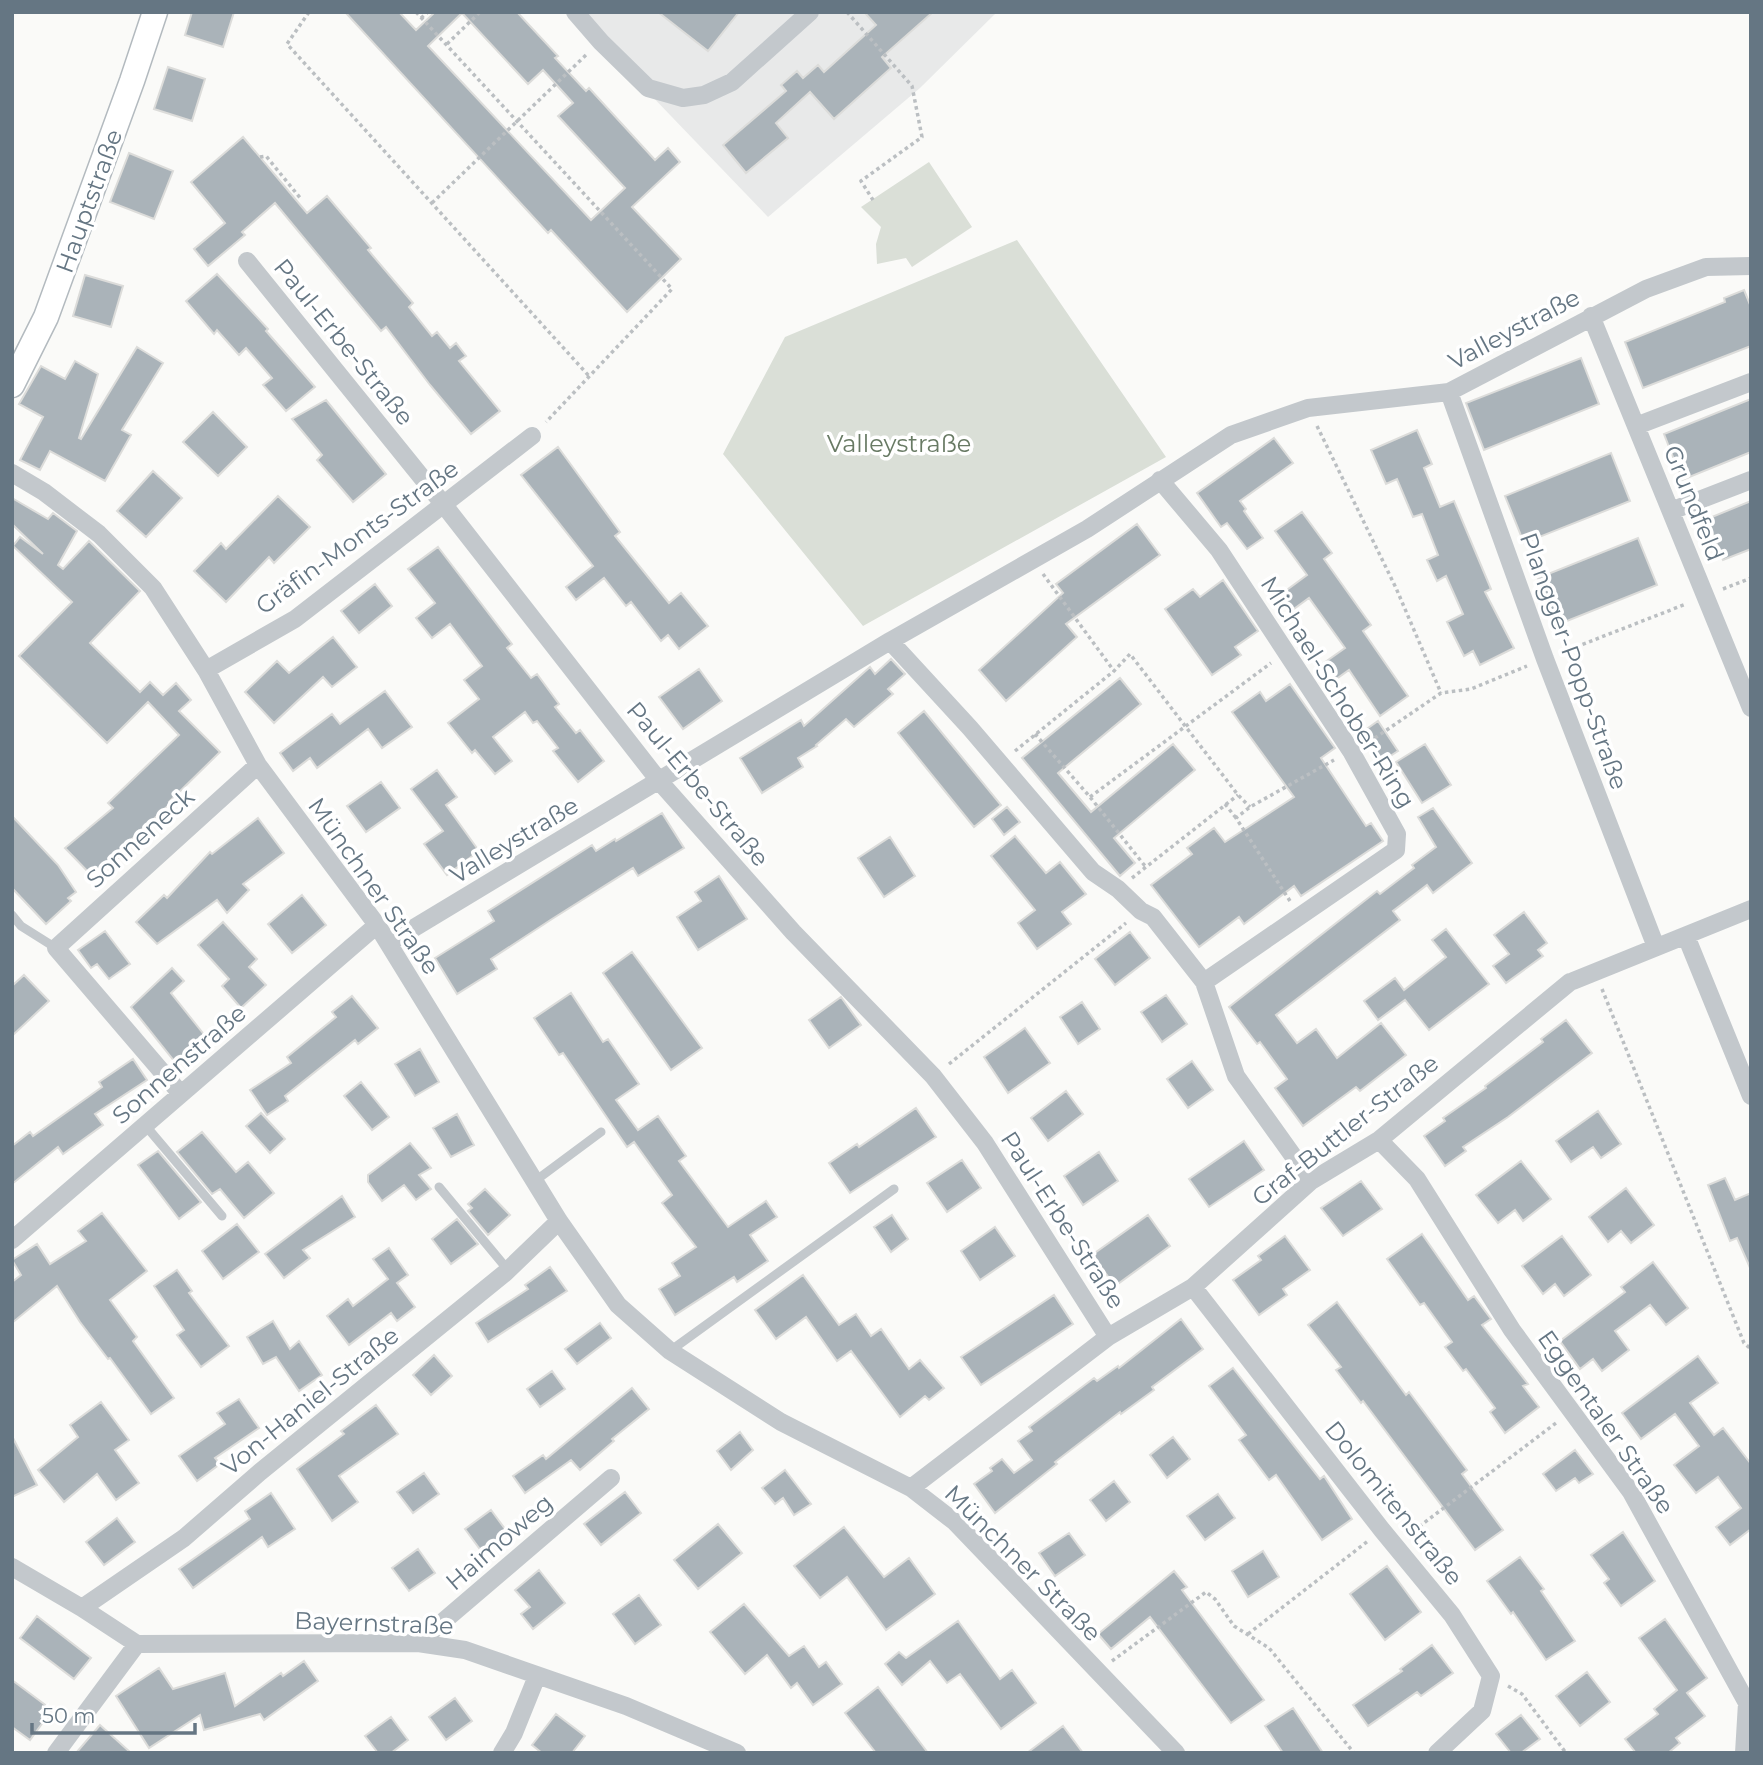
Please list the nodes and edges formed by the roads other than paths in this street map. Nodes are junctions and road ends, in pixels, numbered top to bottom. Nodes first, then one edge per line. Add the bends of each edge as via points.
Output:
1 (155, 12) edge
2 (575, 12) edge
3 (810, 12) edge
4 (247, 261) dead end
5 (1751, 266) edge
6 (1591, 316) junction
7 (1751, 382) edge
8 (12, 385) edge
9 (1449, 392) junction
10 (1636, 426) junction
11 (532, 436) road end
12 (12, 473) edge
13 (1160, 480) junction
14 (1751, 480) edge
15 (444, 505) junction
16 (1671, 511) junction
17 (890, 641) junction
18 (206, 670) junction
19 (1749, 698) edge
20 (258, 765) junction
21 (660, 782) junction
22 (1751, 909) edge
23 (12, 915) edge
24 (377, 925) junction
25 (1686, 936) junction
26 (388, 943) junction
27 (1656, 947) junction
28 (55, 948) junction
29 (1204, 982) junction
30 (181, 1094) junction
31 (1751, 1096) edge
32 (145, 1125) junction
33 (601, 1132) dead end
34 (1379, 1140) junction
35 (535, 1181) junction
36 (1311, 1181) junction
37 (439, 1187) dead end
38 (894, 1189) dead end
39 (222, 1216) dead end
40 (559, 1221) junction
41 (12, 1240) edge
42 (508, 1270) junction
43 (1193, 1287) junction
44 (1108, 1337) junction
45 (670, 1351) junction
46 (611, 1478) dead end
47 (911, 1488) junction
48 (12, 1567) edge
49 (82, 1608) junction
50 (418, 1643) junction
51 (136, 1644) junction
52 (537, 1676) junction
53 (56, 1753) edge
54 (502, 1753) edge
55 (737, 1753) edge
56 (1177, 1753) edge
57 (1437, 1753) edge
58 (1744, 1753) edge

1 - 8 street, Hauptstraße via 46,317
2 - 3 street via 648,88 683,98 704,95 732,82
4 - 15 street, Paul-Erbe-Straße
5 - 6 street, Valleystraße via 1706,267
6 - 9 street, Valleystraße
6 - 10 street, Grundfeld
7 - 10 street
9 - 13 street, Valleystraße via 1308,408 1231,435
9 - 27 street, Plangger-Popp-Straße
10 - 16 street, Grundfeld
11 - 15 street, Gräfin-Monts-Straße
12 - 18 street, Münchner Straße via 99,534 153,588
13 - 17 street, Valleystraße via 1034,561
13 - 29 street, Michael-Schober-Ring via 1219,550 1351,751 1397,834 1395,850
14 - 16 street
15 - 18 street, Gräfin-Monts-Straße via 295,619
15 - 21 street, Paul-Erbe-Straße
16 - 19 street, Grundfeld
17 - 21 street, Valleystraße
17 - 29 street via 1093,872 1153,917
18 - 20 street, Münchner Straße
20 - 24 street, Münchner Straße
20 - 28 street, Sonneneck
21 - 26 street, Valleystraße
21 - 44 street, Paul-Erbe-Straße via 793,932 933,1076 985,1143
22 - 25 street, Graf-Buttler-Straße
23 - 28 lane
24 - 26 street, Münchner Straße
24 - 30 street, Sonnenstraße
25 - 27 street, Graf-Buttler-Straße
25 - 31 street
26 - 35 street, Münchner Straße
27 - 34 street, Graf-Buttler-Straße via 1572,981
28 - 30 street
29 - 36 street via 1236,1076
30 - 32 street, Sonnenstraße
32 - 39 lane
32 - 41 street, Sonnenstraße
33 - 35 lane
34 - 36 street, Graf-Buttler-Straße
34 - 58 street, Eggentaler Straße via 1417,1180 1512,1330 1630,1492 1747,1703
35 - 40 street, Münchner Straße
36 - 43 street, Graf-Buttler-Straße
37 - 42 lane
38 - 45 lane
40 - 42 street, Von-Haniel-Straße
40 - 45 street, Münchner Straße via 618,1305
42 - 49 street, Von-Haniel-Straße via 184,1538
43 - 44 street, Graf-Buttler-Straße
43 - 57 street, Dolomitenstraße via 1452,1615 1491,1676 1482,1711
44 - 47 street, Graf-Buttler-Straße
45 - 47 street, Münchner Straße via 781,1422
46 - 50 street, Haimoweg
47 - 56 street, Münchner Straße via 955,1522
48 - 49 street
49 - 51 street
50 - 51 street, Bayernstraße
50 - 52 street, Bayernstraße via 466,1650
51 - 53 street
52 - 54 street
52 - 55 street, Bayernstraße via 626,1706

